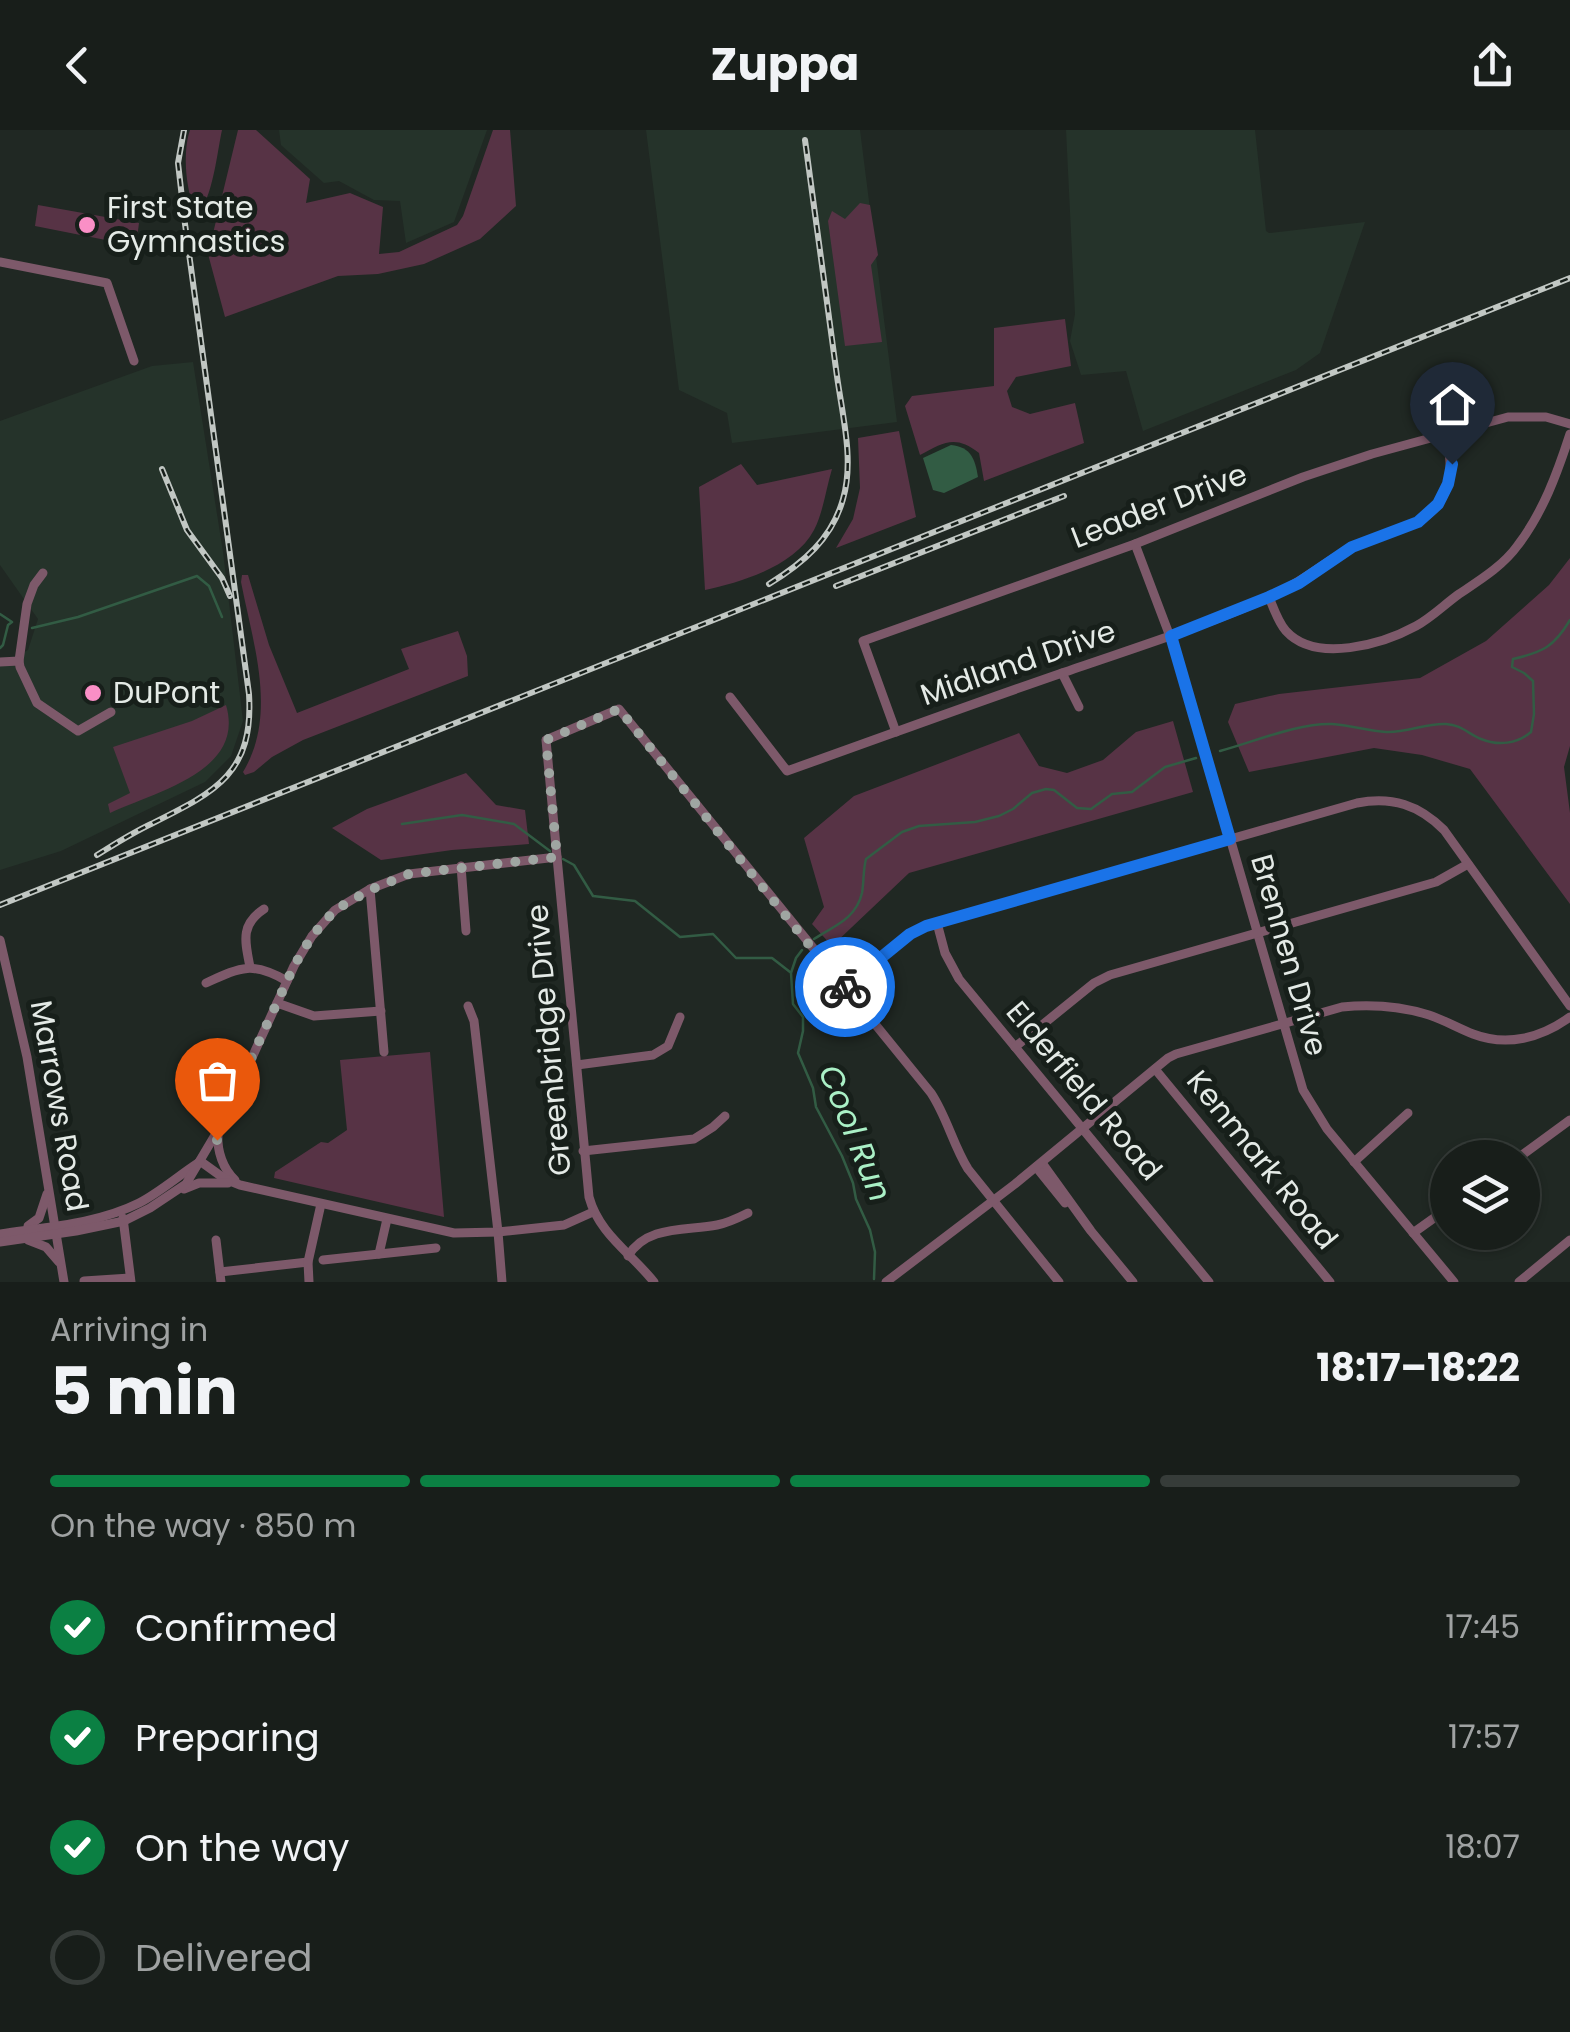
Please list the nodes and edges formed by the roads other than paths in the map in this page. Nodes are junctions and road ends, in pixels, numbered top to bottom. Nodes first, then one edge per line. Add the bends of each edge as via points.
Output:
1 (0, 262) edge
2 (134, 361) dead end
3 (1570, 424) edge
4 (1446, 434) junction
5 (1570, 434) edge
6 (1135, 544) junction
7 (43, 573) dead end
8 (1269, 597) junction
9 (1171, 636) junction
10 (19, 661) junction
11 (0, 662) edge
12 (1062, 673) junction
13 (730, 697) dead end
14 (1079, 707) dead end
15 (111, 712) dead end
16 (896, 732) junction
17 (1230, 839) junction
18 (557, 857) junction
19 (1468, 864) junction
20 (462, 866) junction
21 (370, 890) junction
22 (264, 909) dead end
23 (938, 923) junction
24 (466, 931) dead end
25 (1257, 932) junction
26 (0, 940) edge
27 (250, 966) junction
28 (287, 981) junction
29 (206, 983) dead end
30 (844, 988) junction
31 (277, 1003) junction
32 (468, 1006) dead end
33 (1570, 1006) edge
34 (381, 1011) junction
35 (680, 1017) dead end
36 (1570, 1017) edge
37 (1283, 1024) junction
38 (1015, 1047) junction
39 (384, 1052) dead end
40 (577, 1065) junction
41 (1154, 1069) junction
42 (1408, 1113) dead end
43 (725, 1116) dead end
44 (1570, 1120) edge
45 (1083, 1129) junction
46 (218, 1130) junction
47 (1540, 1142) edge
48 (583, 1152) junction
49 (200, 1161) junction
50 (1354, 1162) junction
51 (1039, 1165) junction
52 (1048, 1183) junction
53 (1016, 1184) junction
54 (240, 1185) junction
55 (48, 1187) junction
56 (172, 1194) junction
57 (993, 1202) junction
58 (321, 1204) junction
59 (593, 1212) junction
60 (748, 1213) dead end
61 (123, 1216) junction
62 (387, 1219) junction
63 (1430, 1221) edge
64 (56, 1230) junction
65 (1091, 1230) junction
66 (498, 1232) junction
67 (1413, 1233) junction
68 (14, 1236) junction
69 (0, 1238) edge
70 (216, 1240) dead end
71 (1570, 1240) edge
72 (436, 1248) dead end
73 (380, 1254) junction
74 (628, 1256) junction
75 (323, 1260) dead end
76 (308, 1262) junction
77 (61, 1264) junction
78 (221, 1277) edge
79 (650, 1279) edge
80 (84, 1280) edge
81 (130, 1280) edge
82 (64, 1282) edge
83 (309, 1282) edge
84 (502, 1282) edge
85 (886, 1282) edge
86 (1060, 1282) edge
87 (1133, 1282) edge
88 (1210, 1282) edge
89 (1330, 1282) edge
90 (1454, 1282) edge
91 (1520, 1282) edge

1 - 2 street via 107,283
3 - 4 street, Leader Drive via 1508,417
4 - 6 street, Leader Drive via 1303,477
4 - 8 street, Midland Drive via 1448,484 1429,514 1352,547
5 - 8 street via 1554,482 1517,548 1417,626 1359,645 1317,648 1284,630
6 - 9 street, Brennen Drive
6 - 16 street, Leader Drive via 863,641
7 - 10 street via 27,604
8 - 9 street, Midland Drive
9 - 12 street, Midland Drive
9 - 17 street, Brennen Drive
10 - 11 street
10 - 15 street via 37,702 78,731
12 - 14 street
12 - 16 street, Midland Drive
13 - 16 street, Midland Drive via 787,770
17 - 19 street via 1380,800 1427,814
17 - 23 street
17 - 25 street, Brennen Drive
18 - 20 street
18 - 30 street, Greenbridge Drive via 546,740 619,709
18 - 40 street, Greenbridge Drive
19 - 25 street via 1436,882
19 - 33 street
20 - 21 street via 409,874
20 - 24 street
21 - 28 street via 325,920
21 - 34 street
22 - 27 street via 246,932
23 - 30 street via 910,934
23 - 38 street, Elderfield Road via 958,978
25 - 37 street, Brennen Drive
25 - 38 street via 1110,974
26 - 55 street, Marrows Road
27 - 28 street
27 - 29 street
28 - 31 street
30 - 57 street via 938,1104 959,1154
31 - 34 street via 314,1016
31 - 46 street
32 - 66 street
34 - 39 street
35 - 40 street via 668,1046 653,1055
36 - 37 street via 1543,1033 1503,1040 1383,1006 1342,1008
37 - 41 street via 1176,1054
37 - 50 street, Brennen Drive via 1310,1103
38 - 45 street, Elderfield Road
40 - 48 street, Greenbridge Drive
41 - 45 street
41 - 89 street, Kenmark Road
42 - 50 street
43 - 48 street via 694,1139
44 - 47 street
45 - 51 street
45 - 88 street, Elderfield Road
46 - 49 street
46 - 54 street via 224,1165
48 - 59 street, Greenbridge Drive
49 - 54 street
49 - 56 street
49 - 61 street
50 - 67 street, Brennen Drive
51 - 52 street
51 - 53 street
51 - 65 street
52 - 53 street
52 - 65 street
53 - 57 street
54 - 56 street via 199,1183
54 - 58 street
55 - 64 street, Marrows Road
55 - 68 street via 40,1218
56 - 61 street
57 - 85 street
57 - 86 street
58 - 62 street
58 - 76 street
59 - 66 street via 564,1224
59 - 74 street, Greenbridge Drive
60 - 74 street via 653,1235
61 - 64 street
61 - 81 street
62 - 66 street via 454,1233
62 - 73 street
63 - 67 street
64 - 68 street
64 - 77 street, Marrows Road
65 - 87 street
66 - 84 street
67 - 90 street, Brennen Drive
68 - 69 street
68 - 77 street via 41,1243
70 - 78 street
71 - 91 street
72 - 73 street
73 - 75 street
74 - 79 street, Greenbridge Drive
76 - 78 street
76 - 83 street
77 - 82 street, Marrows Road
80 - 81 street

